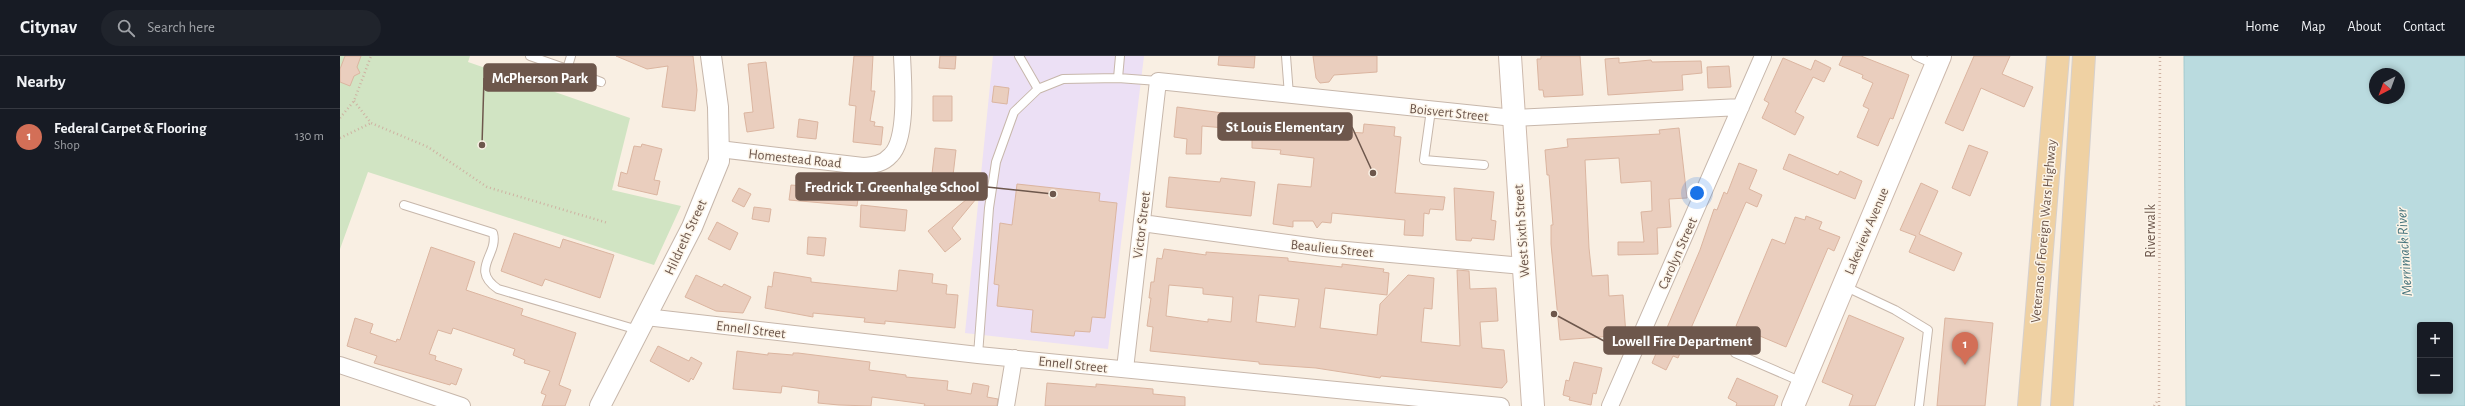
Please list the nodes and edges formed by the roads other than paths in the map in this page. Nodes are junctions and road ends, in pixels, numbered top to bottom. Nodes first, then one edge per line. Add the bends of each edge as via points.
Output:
1 (530, 56) edge
2 (571, 56) edge
3 (711, 56) edge
4 (902, 56) edge
5 (1019, 56) edge
6 (1120, 56) edge
7 (1286, 56) edge
8 (1510, 56) edge
9 (1763, 56) edge
10 (1916, 56) edge
11 (2058, 56) edge
12 (2084, 56) edge
13 (1938, 61) edge
14 (567, 69) junction
15 (1118, 78) junction
16 (1158, 81) junction
17 (601, 82) dead end
18 (1038, 89) junction
19 (1289, 95) junction
20 (1741, 107) junction
21 (1431, 110) junction
22 (1514, 118) junction
23 (719, 149) junction
24 (1484, 165) dead end
25 (404, 205) dead end
26 (1142, 223) junction
27 (1523, 266) junction
28 (1843, 286) junction
29 (642, 323) junction
30 (1735, 353) dead end
31 (978, 355) junction
32 (1014, 358) junction
33 (340, 365) edge
34 (1125, 369) junction
35 (1802, 383) junction
36 (1376, 400) edge
37 (462, 406) edge
38 (600, 406) edge
39 (1006, 406) edge
40 (1501, 406) edge
41 (1533, 406) edge
42 (1610, 406) edge
43 (1793, 406) edge
44 (1919, 406) edge
45 (2029, 406) edge
46 (2062, 406) edge

1 - 14 lane
2 - 14 lane
3 - 23 street, Hildreth Street via 718,107
4 - 23 street, Homestead Road via 902,125 891,155 876,165 863,166
5 - 18 lane
6 - 15 lane
7 - 19 lane
8 - 22 main road, West Sixth Street
9 - 20 street, Carolyn Street
10 - 13 lane
11 - 45 main road, Veterans of Foreign Wars Highway
12 - 46 main road, Veterans of Foreign Wars Highway
13 - 28 main road, Lakeview Avenue
14 - 17 lane
15 - 16 lane
15 - 18 lane via 1063,79
16 - 19 street, Boisvert Street
16 - 26 street, Victor Street
18 - 31 lane via 1014,112 996,162 989,208
19 - 21 street, Boisvert Street
20 - 22 street, Boisvert Street
20 - 42 street, Carolyn Street
21 - 22 street, Boisvert Street
21 - 24 lane via 1424,160
22 - 27 main road, West Sixth Street
23 - 29 street, Hildreth Street via 719,161 692,228
25 - 29 lane via 493,233 495,239 485,274 490,283 498,289
26 - 27 street, Beaulieu Street via 1324,248
26 - 34 street, Victor Street
27 - 41 main road, West Sixth Street
28 - 35 main road, Lakeview Avenue
28 - 44 lane via 1895,310 1928,330
29 - 31 street, Ennell Street
29 - 38 street, Hildreth Street
30 - 35 lane
31 - 32 street, Ennell Street
32 - 34 street, Ennell Street
32 - 39 street
33 - 37 street
34 - 36 street, Ennell Street
35 - 43 main road, Lakeview Avenue
36 - 40 street, Ennell Street

